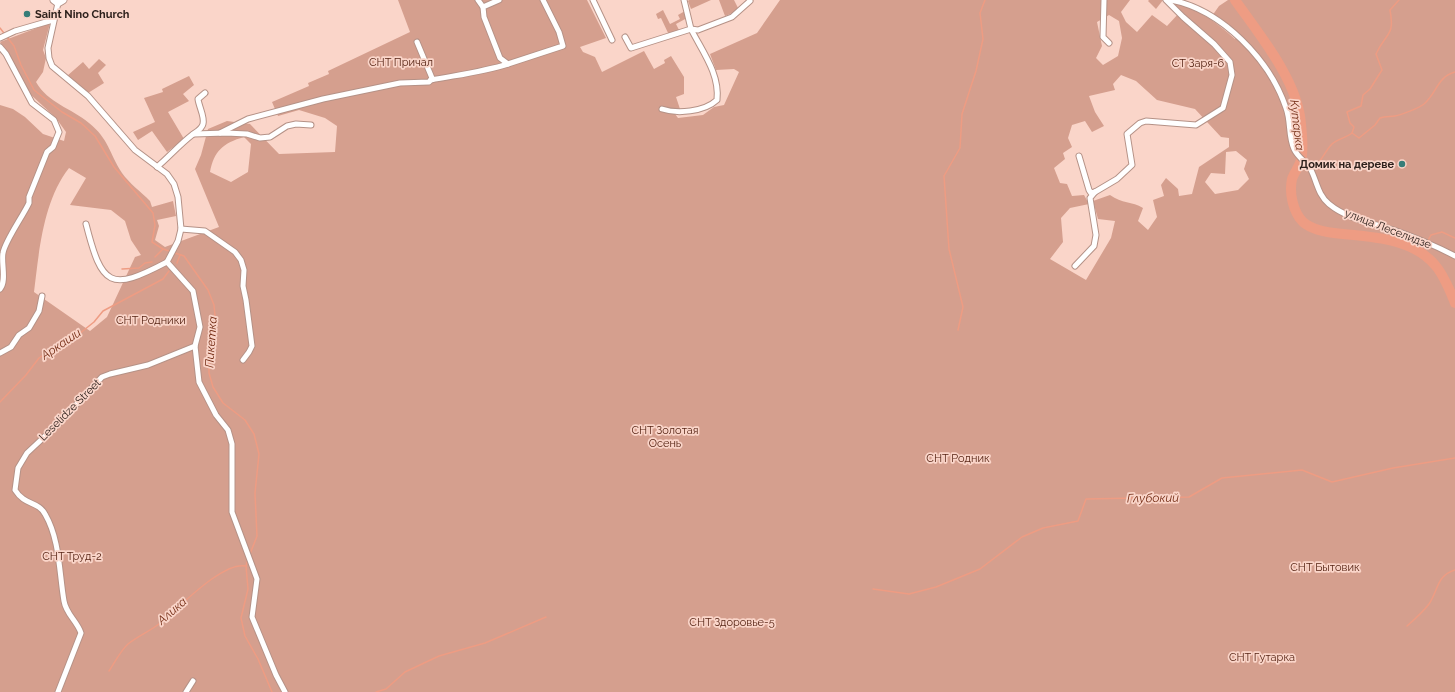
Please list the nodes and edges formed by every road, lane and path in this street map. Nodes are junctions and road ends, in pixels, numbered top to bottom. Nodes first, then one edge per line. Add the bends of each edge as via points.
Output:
1 (478, 0) edge
2 (499, 0) edge
3 (543, 0) edge
4 (593, 0) edge
5 (684, 0) edge
6 (750, 0) edge
7 (1104, 0) edge
8 (1166, 0) edge
9 (1171, 0) edge
10 (58, 1) edge
11 (483, 7) junction
12 (54, 20) junction
13 (691, 29) junction
14 (5, 36) edge
15 (624, 37) dead end
16 (612, 40) dead end
17 (417, 42) dead end
18 (1109, 43) dead end
19 (0, 47) edge
20 (508, 64) junction
21 (431, 80) junction
22 (205, 93) dead end
23 (662, 109) dead end
24 (311, 125) dead end
25 (220, 133) junction
26 (194, 134) junction
27 (1079, 156) dead end
28 (157, 167) junction
29 (1095, 192) junction
30 (86, 224) dead end
31 (181, 229) junction
32 (2, 249) edge
33 (1455, 256) edge
34 (167, 262) junction
35 (1075, 266) dead end
36 (0, 289) edge
37 (42, 296) dead end
38 (195, 346) junction
39 (0, 353) edge
40 (243, 360) dead end
41 (193, 681) dead end
42 (58, 692) edge
43 (186, 692) edge
44 (285, 692) edge

1 - 11 street
2 - 11 street
3 - 20 street via 563,46
4 - 16 street
5 - 13 street
6 - 13 street via 732,17 698,30
7 - 18 street via 1103,37
8 - 29 street via 1230,62 1232,75 1223,108 1196,125 1146,121 1140,123 1127,134 1132,165 1117,179
9 - 33 street, улица Леселидзе via 1182,2 1227,27 1260,58 1276,83 1287,109 1291,142 1311,169 1316,186 1329,204 1344,214 1445,250
10 - 12 street
11 - 20 street via 484,17 500,58
12 - 14 street
12 - 28 street via 48,48 52,66 88,96 135,150
13 - 15 street via 631,48
13 - 23 street via 715,75 717,100 676,112
17 - 21 street
19 - 32 street via 32,103 54,120 59,132 53,147 47,152 29,203
20 - 21 street via 486,71
21 - 25 street via 427,83 400,83 323,100 248,119
22 - 26 street via 198,99 203,124
24 - 25 street via 287,126 270,137 260,138 247,134
25 - 26 street
26 - 28 street via 174,149
27 - 29 street via 1089,190 1091,193
28 - 31 street via 167,174 174,184
29 - 35 street via 1090,198 1096,235 1094,246
30 - 34 street via 102,271 109,278 117,281 130,279
31 - 34 street
31 - 40 street via 206,231 235,252 241,260 252,346
32 - 36 street via 3,279
34 - 38 street via 193,291 200,327
37 - 39 street via 39,311 29,328 19,335 11,347
38 - 42 street, Leselidze Street via 148,365 102,377 27,453 18,468 15,485 20,498 39,506 49,521 55,539 67,612 81,633
38 - 44 street via 199,382 216,415 228,430 232,444 232,512 257,579 252,617
41 - 43 street

